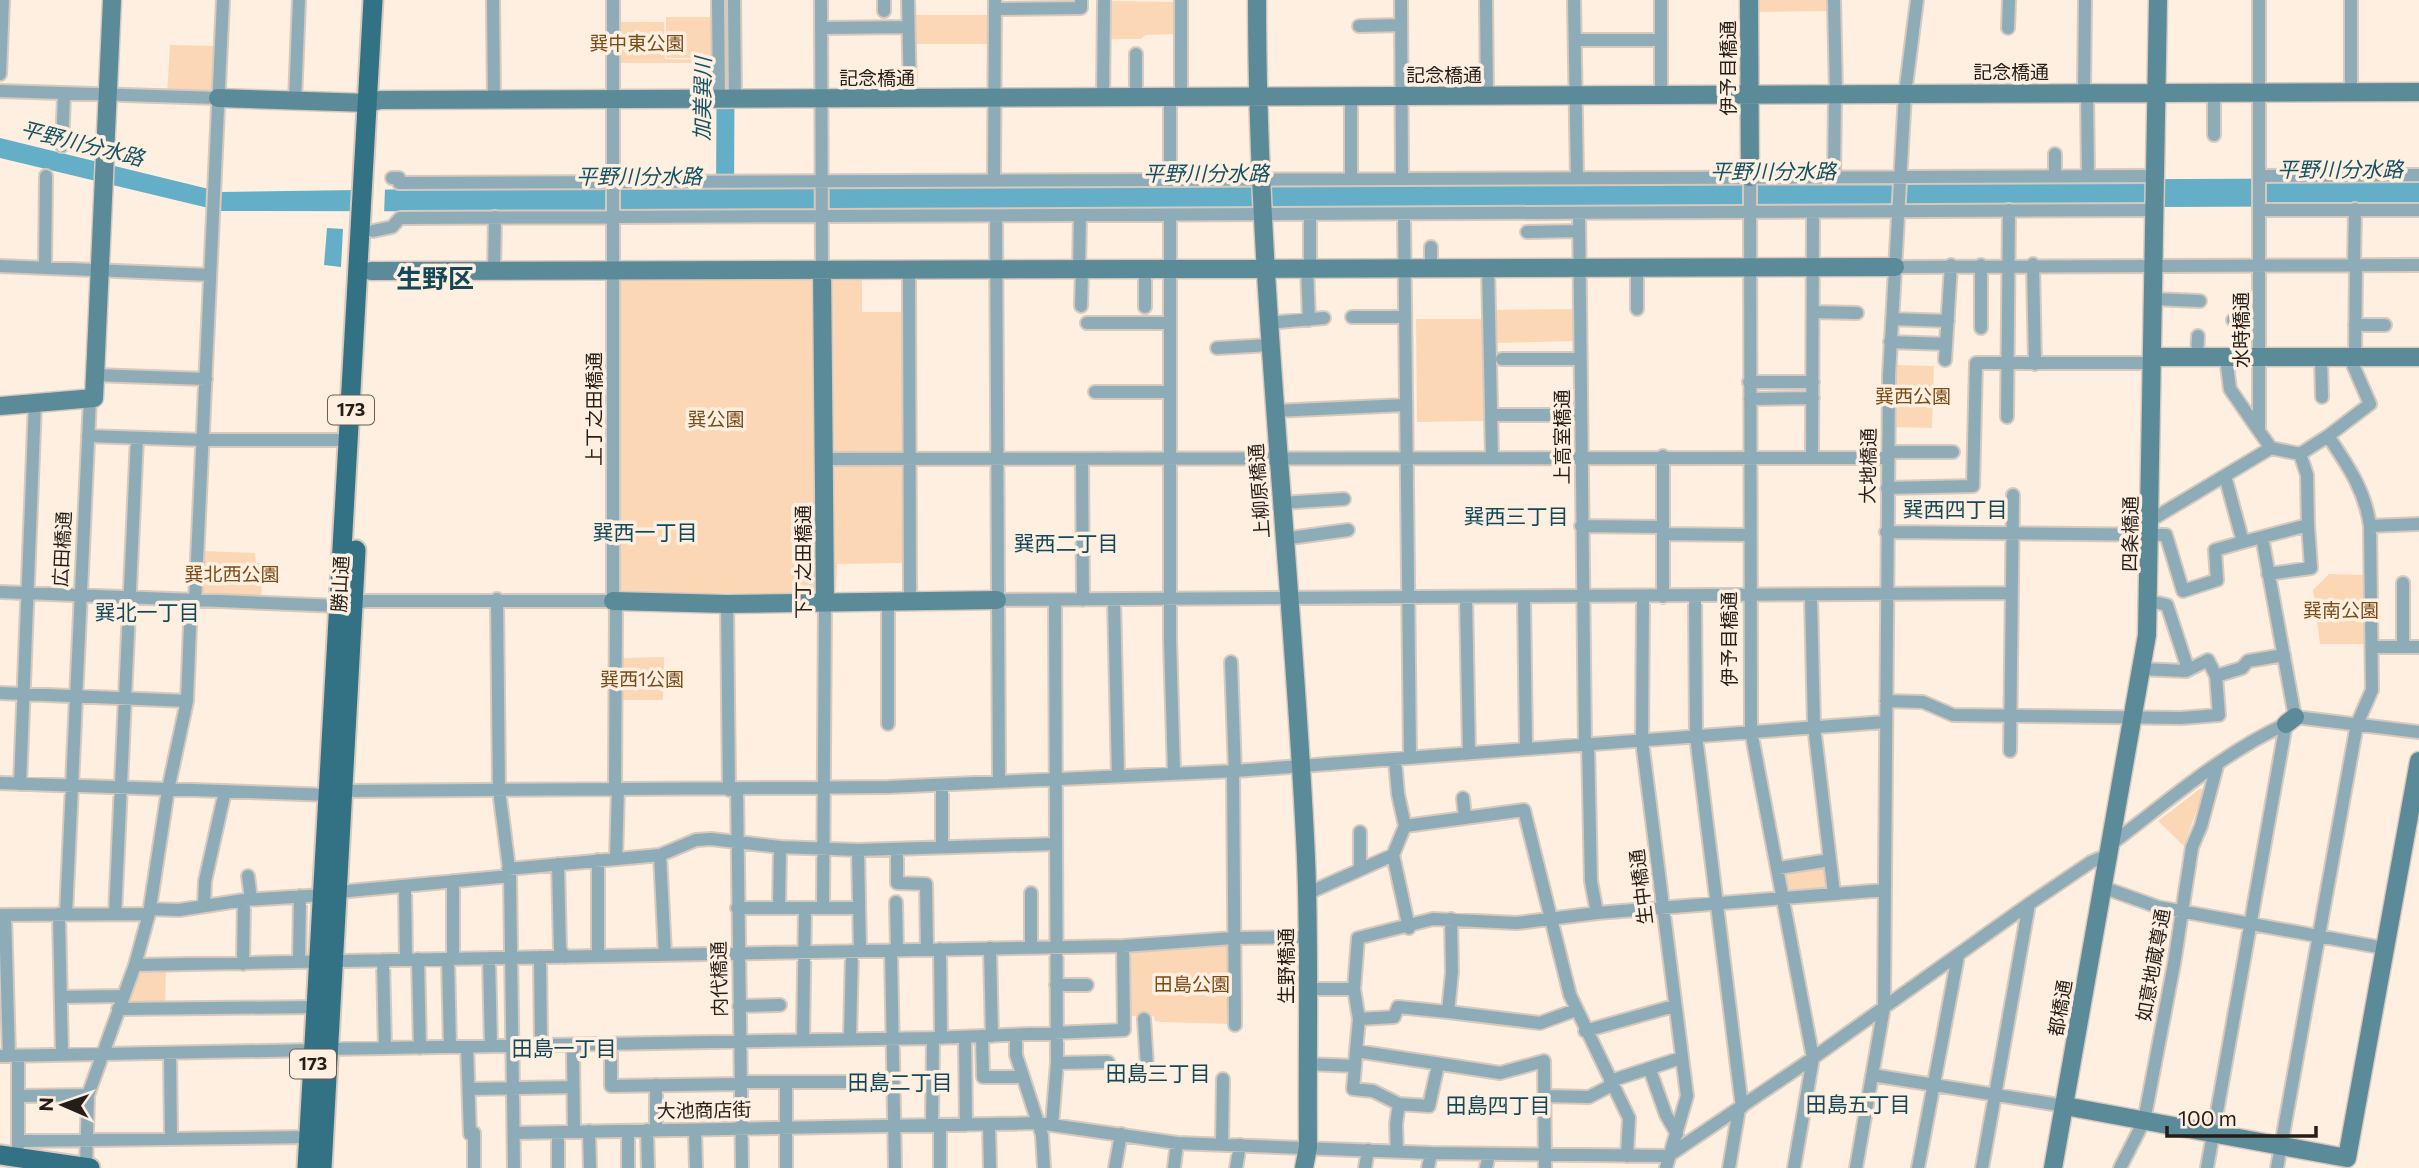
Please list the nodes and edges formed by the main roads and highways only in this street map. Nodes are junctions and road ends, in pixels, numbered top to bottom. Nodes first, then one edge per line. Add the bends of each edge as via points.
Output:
1 (373, 0) edge
2 (386, 0) edge
3 (374, 101) junction
4 (369, 219) junction
5 (346, 603) junction
6 (327, 960) junction
7 (321, 1050) junction
8 (12, 1151) edge
9 (88, 1168) edge
10 (307, 1168) edge
11 (322, 1168) edge

1 - 3 main road, 勝山通 / 173
2 - 3 main road, 勝山通 / 173
3 - 4 main road, 勝山通 / 173 via 376,185
4 - 5 main road, 勝山通 / 173 via 349,440
4 - 5 main road, 勝山通 / 173 via 371,271
5 - 6 main road, 勝山通 / 173
6 - 7 main road, 勝山通 / 173
6 - 7 main road, 勝山通 / 173 via 317,1007
7 - 10 main road, 勝山通 / 173
7 - 11 main road, 勝山通 / 173
8 - 9 main road

